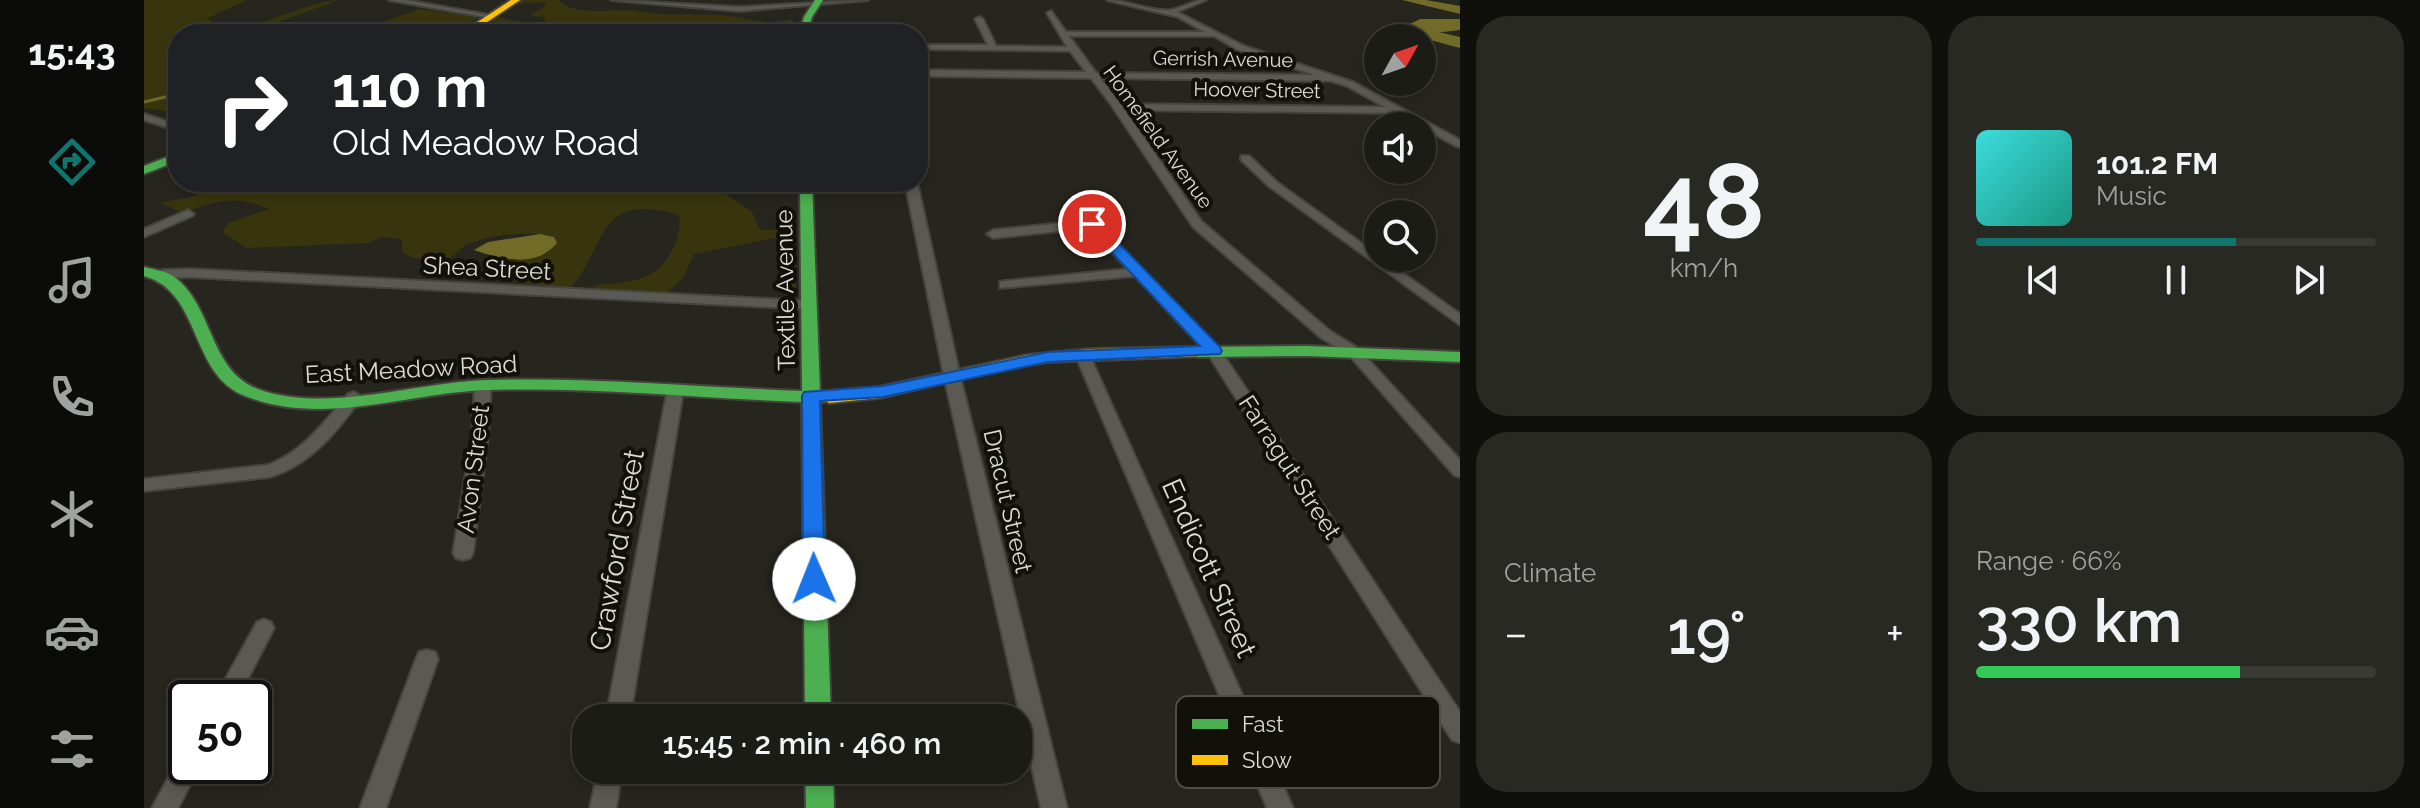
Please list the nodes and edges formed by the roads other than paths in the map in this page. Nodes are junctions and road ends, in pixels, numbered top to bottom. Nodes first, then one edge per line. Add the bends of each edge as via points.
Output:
1 (392, 0) edge
2 (516, 0) edge
3 (614, 0) edge
4 (865, 0) edge
5 (1110, 0) edge
6 (1203, 0) edge
7 (792, 2) edge
8 (818, 2) edge
9 (1170, 12) junction
10 (1051, 13) dead end
11 (491, 16) junction
12 (979, 19) dead end
13 (479, 24) edge
14 (806, 24) edge
15 (1063, 34) junction
16 (1214, 34) junction
17 (928, 47) edge
18 (993, 48) junction
19 (1072, 49) junction
20 (928, 73) edge
21 (1092, 75) junction
22 (1336, 78) junction
23 (1117, 107) junction
24 (1397, 110) junction
25 (144, 117) edge
26 (168, 125) edge
27 (1460, 144) edge
28 (1245, 158) dead end
29 (168, 161) edge
30 (144, 170) edge
31 (806, 192) edge
32 (913, 192) edge
33 (188, 214) dead end
34 (144, 233) edge
35 (993, 234) dead end
36 (1135, 272) junction
37 (153, 273) edge
38 (1005, 285) dead end
39 (809, 305) junction
40 (1460, 321) edge
41 (1214, 351) junction
42 (1354, 352) junction
43 (1082, 354) junction
44 (1460, 357) edge
45 (952, 376) junction
46 (483, 385) junction
47 (675, 392) junction
48 (811, 396) junction
49 (354, 397) junction
50 (1460, 471) edge
51 (144, 485) edge
52 (463, 553) dead end
53 (264, 628) dead end
54 (427, 659) dead end
55 (236, 680) edge
56 (1231, 696) edge
57 (1437, 696) edge
58 (1440, 701) edge
59 (620, 704) edge
60 (818, 704) edge
61 (1460, 732) edge
62 (178, 784) edge
63 (607, 784) edge
64 (819, 784) edge
65 (1271, 788) edge
66 (165, 808) edge
67 (373, 808) edge
68 (603, 808) edge
69 (820, 808) edge
70 (1054, 808) edge
71 (1280, 808) edge

1 - 11 street
2 - 11 street
3 - 7 street via 739,9
4 - 8 street
5 - 9 street
6 - 9 street
7 - 8 street
8 - 14 street
9 - 16 street
10 - 15 street, Homefield Avenue
11 - 13 street
12 - 18 street
15 - 16 street
15 - 19 street, Homefield Avenue
16 - 22 street via 1241,48
17 - 18 street
18 - 19 street
19 - 21 street, Homefield Avenue
20 - 21 street, Gerrish Avenue
21 - 22 street, Gerrish Avenue
21 - 23 street, Homefield Avenue
22 - 24 street
23 - 24 street, Hoover Street
23 - 42 street, Homefield Avenue via 1197,224 1325,334
24 - 27 street
25 - 26 street
28 - 40 street
29 - 30 street
31 - 39 street, Textile Avenue
32 - 45 street, Dracut Street
33 - 34 street
35 - 36 street, Farragut Street via 1092,224
36 - 38 street
36 - 41 street, Farragut Street
37 - 39 street, Shea Street
37 - 49 street, East Meadow Road via 171,280 189,302 206,352 229,381 248,392 288,399
39 - 48 street, Textile Avenue
41 - 42 street, East Meadow Road
41 - 43 street, East Meadow Road
41 - 57 street, Farragut Street
42 - 44 street, East Meadow Road
42 - 50 street, Homefield Avenue
43 - 45 street, East Meadow Road
43 - 56 street, Endicott Street
45 - 48 street, East Meadow Road via 871,393
45 - 70 street, Dracut Street
46 - 47 street, East Meadow Road
46 - 49 street, East Meadow Road
46 - 52 street, Avon Street
47 - 48 street, East Meadow Road
47 - 59 street, Crawford Street
48 - 60 street, Textile Avenue
49 - 51 street via 309,449 285,467
53 - 55 street
54 - 67 street
58 - 61 street, Farragut Street
62 - 66 street
63 - 68 street
64 - 69 street
65 - 71 street, Endicott Street

